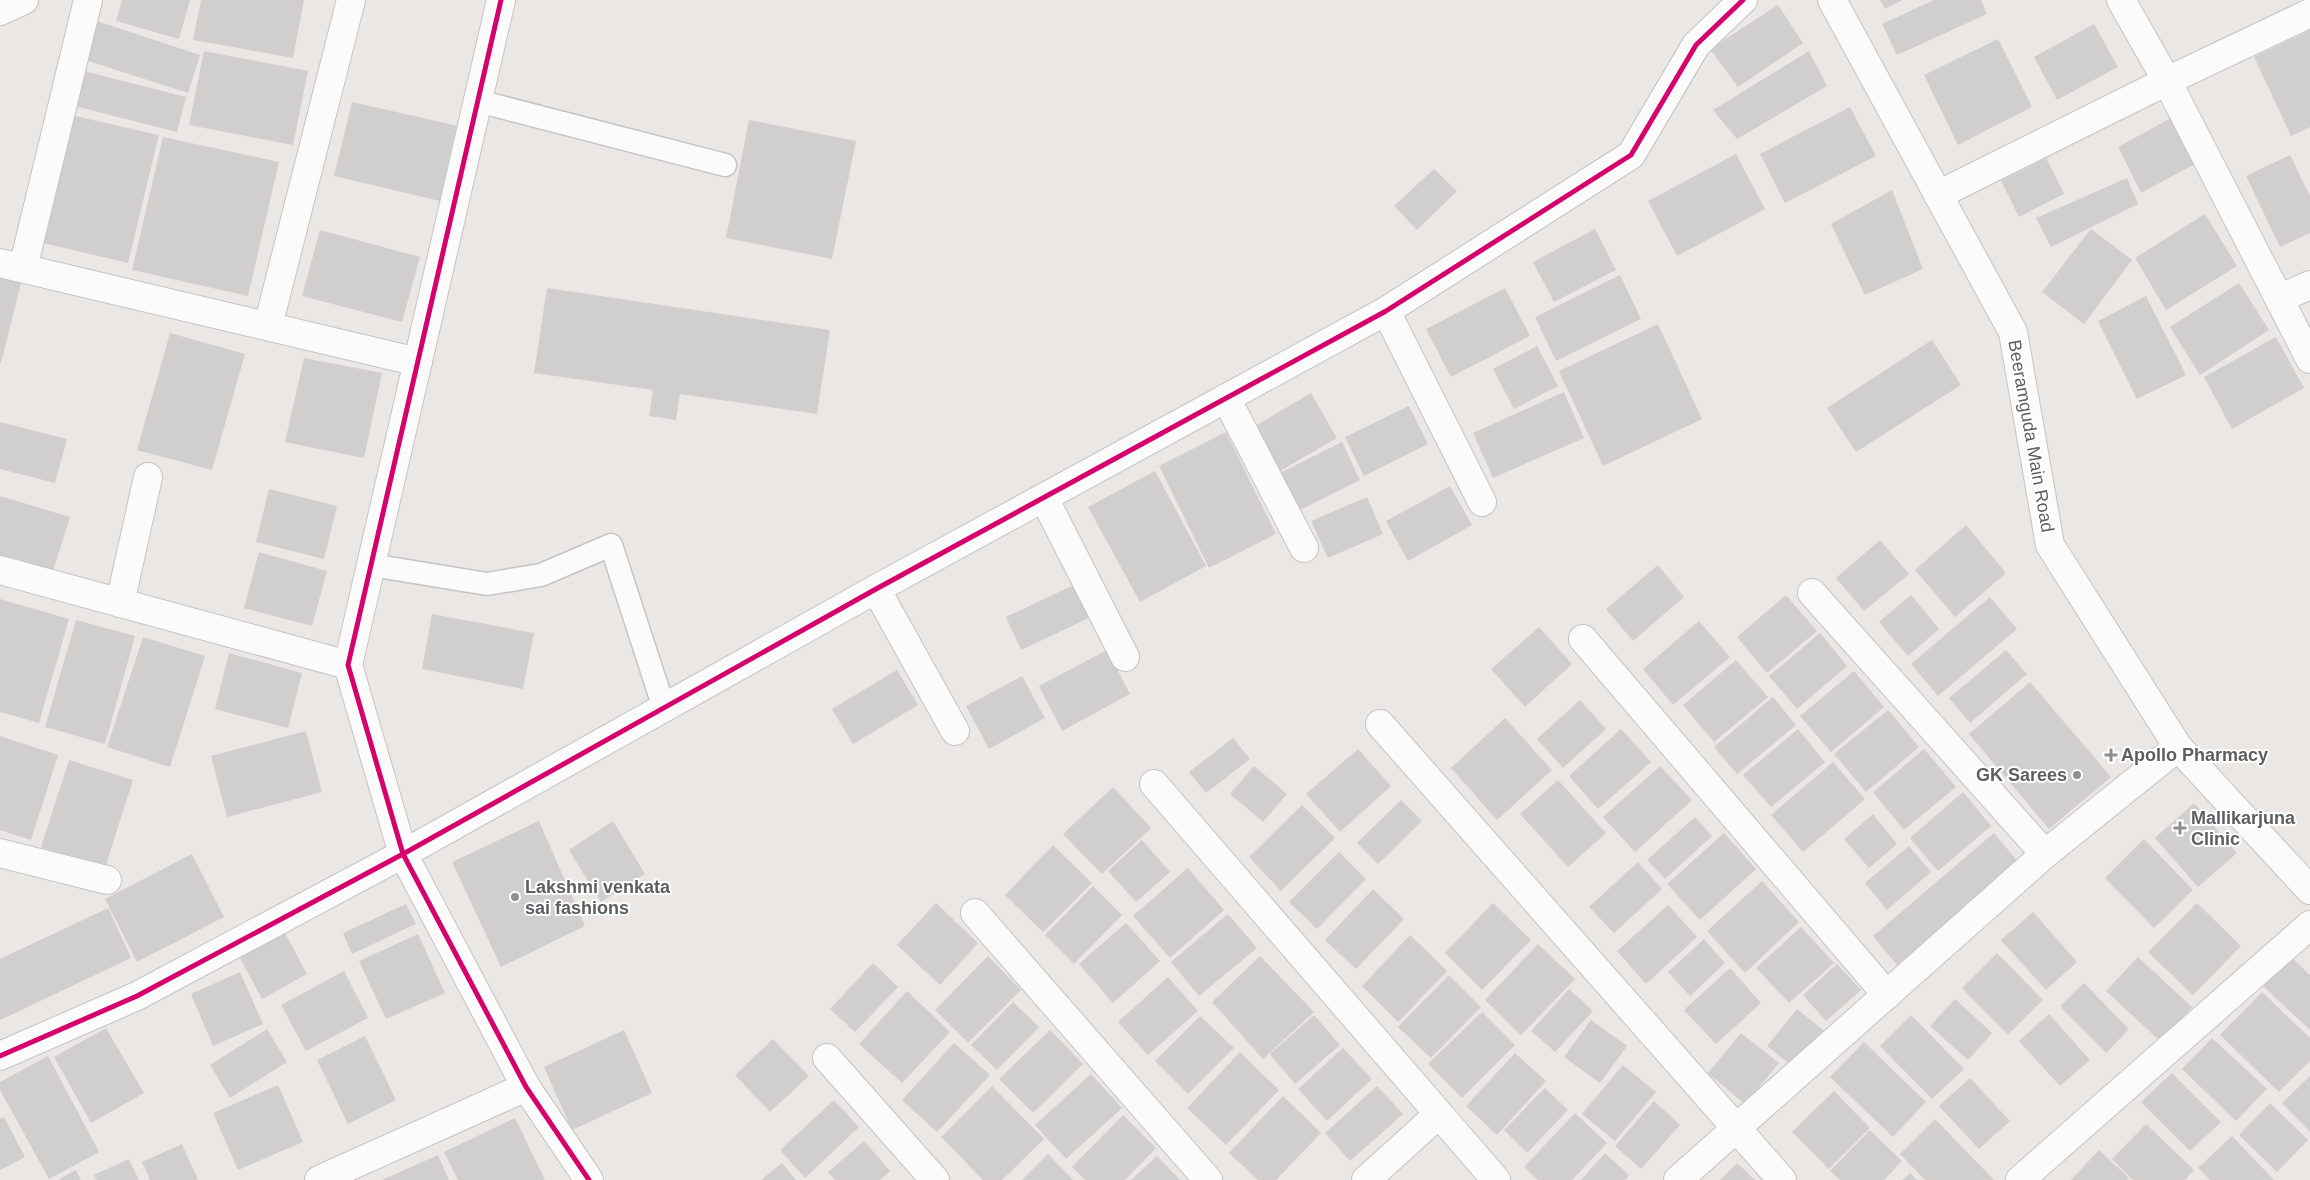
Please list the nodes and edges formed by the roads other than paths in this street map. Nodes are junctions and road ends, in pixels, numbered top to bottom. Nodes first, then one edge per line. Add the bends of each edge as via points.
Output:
1 (24, 0) edge
2 (88, 0) edge
3 (351, 0) edge
4 (501, 0) edge
5 (1743, 0) edge
6 (1832, 0) edge
7 (2121, 0) edge
8 (0, 10) edge
9 (2310, 13) edge
10 (2167, 81) junction
11 (478, 101) junction
12 (725, 165) dead end
13 (1938, 195) junction
14 (11, 265) edge
15 (2310, 285) edge
16 (2279, 299) junction
17 (1386, 311) junction
18 (268, 326) junction
19 (2310, 358) edge
20 (418, 362) junction
21 (1226, 398) junction
22 (148, 477) dead end
23 (1044, 498) junction
24 (1482, 502) dead end
25 (1304, 548) dead end
26 (371, 565) junction
27 (0, 570) edge
28 (876, 589) junction
29 (1812, 593) dead end
30 (120, 603) junction
31 (1583, 639) dead end
32 (1125, 657) dead end
33 (348, 665) junction
34 (664, 708) junction
35 (1380, 724) dead end
36 (955, 731) dead end
37 (2178, 747) junction
38 (1154, 784) dead end
39 (0, 853) edge
40 (403, 854) junction
41 (2045, 854) junction
42 (108, 880) dead end
43 (2310, 890) edge
44 (975, 913) dead end
45 (2310, 925) edge
46 (1887, 995) junction
47 (0, 1056) edge
48 (827, 1058) dead end
49 (526, 1087) junction
50 (1439, 1114) junction
51 (1736, 1128) junction
52 (319, 1180) edge
53 (589, 1180) edge
54 (935, 1180) edge
55 (1208, 1180) edge
56 (1366, 1180) edge
57 (1496, 1180) edge
58 (1678, 1180) edge
59 (1782, 1180) edge
60 (2020, 1180) edge

1 - 8 street
2 - 14 street
3 - 18 street
4 - 11 street
5 - 17 street via 1696,46 1631,155
6 - 13 street, Beeramguda Main Road
7 - 10 street
9 - 10 street
10 - 13 street
10 - 16 street
11 - 12 lane
11 - 20 street
13 - 37 street, Beeramguda Main Road via 2012,332 2050,545
14 - 18 street
15 - 16 street
16 - 19 street
17 - 21 street
17 - 24 street
18 - 20 street
20 - 26 street
21 - 23 street
21 - 25 street
22 - 30 street
23 - 28 street
23 - 32 street
26 - 33 street
26 - 34 lane via 487,584 542,575 611,545
27 - 30 street
28 - 34 street
28 - 36 street
29 - 41 street
30 - 33 street
31 - 46 street
33 - 40 street
34 - 40 street
35 - 51 street
37 - 41 street
37 - 43 street, Beeramguda Main Road
38 - 50 street
39 - 42 street
40 - 47 street via 137,996
40 - 49 street
41 - 46 street
44 - 55 street
45 - 60 street
46 - 51 street
48 - 54 street
49 - 52 street
49 - 53 street
50 - 56 street
50 - 57 street
51 - 58 street
51 - 59 street

